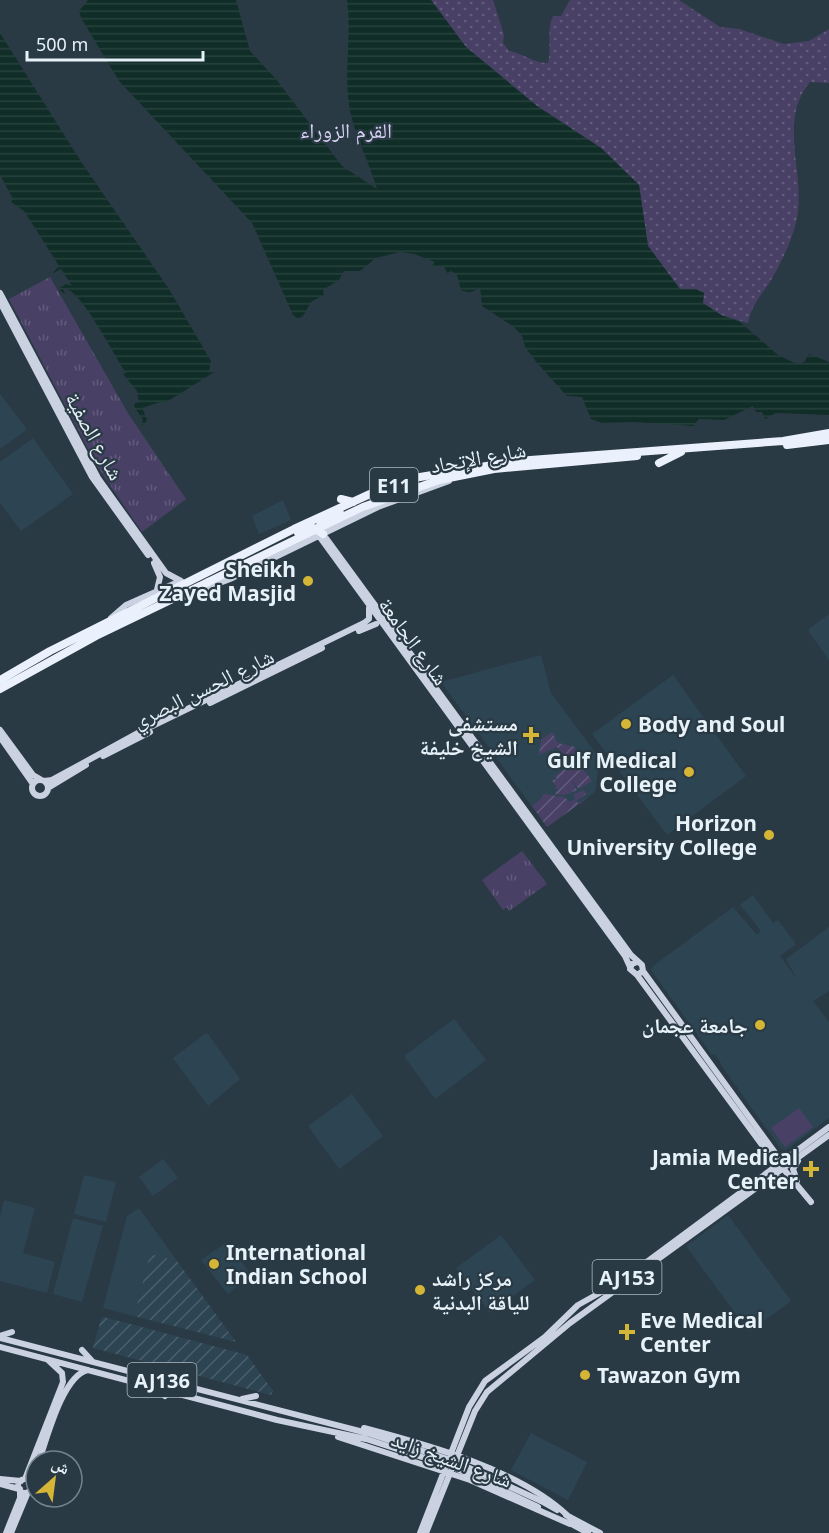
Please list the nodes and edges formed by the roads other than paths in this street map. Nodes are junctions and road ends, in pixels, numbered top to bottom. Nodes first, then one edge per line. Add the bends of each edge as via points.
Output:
1 (0, 293) edge
2 (0, 302) edge
3 (829, 433) edge
4 (829, 440) edge
5 (540, 450) dead end
6 (681, 452) junction
7 (511, 462) junction
8 (660, 463) dead end
9 (431, 474) junction
10 (466, 474) junction
11 (341, 499) dead end
12 (353, 502) junction
13 (339, 513) junction
14 (325, 521) junction
15 (339, 526) junction
16 (304, 530) junction
17 (332, 530) junction
18 (321, 535) junction
19 (308, 542) junction
20 (330, 545) junction
21 (330, 554) junction
22 (343, 571) junction
23 (163, 572) junction
24 (205, 579) junction
25 (181, 582) junction
26 (344, 582) dead end
27 (157, 594) junction
28 (173, 599) junction
29 (373, 608) junction
30 (385, 612) dead end
31 (365, 625) junction
32 (393, 631) junction
33 (96, 636) junction
34 (83, 649) dead end
35 (409, 662) junction
36 (409, 669) dead end
37 (0, 680) edge
38 (0, 689) edge
39 (431, 692) junction
40 (444, 701) junction
41 (175, 717) junction
42 (0, 730) edge
43 (0, 737) edge
44 (491, 757) dead end
45 (492, 766) junction
46 (42, 780) junction
47 (33, 784) junction
48 (48, 788) junction
49 (518, 810) junction
50 (519, 820) dead end
51 (538, 830) junction
52 (546, 832) dead end
53 (541, 841) junction
54 (556, 852) junction
55 (563, 863) junction
56 (559, 875) dead end
57 (570, 890) dead end
58 (578, 892) junction
59 (591, 906) junction
60 (624, 938) dead end
61 (625, 947) junction
62 (637, 962) junction
63 (630, 968) junction
64 (640, 973) junction
65 (666, 1005) junction
66 (662, 1016) dead end
67 (700, 1043) dead end
68 (702, 1052) junction
69 (703, 1070) dead end
70 (714, 1070) junction
71 (755, 1117) dead end
72 (747, 1123) junction
73 (756, 1125) junction
74 (829, 1127) edge
75 (820, 1133) junction
76 (829, 1135) edge
77 (766, 1145) junction
78 (800, 1153) junction
79 (782, 1166) junction
80 (764, 1178) junction
81 (746, 1195) junction
82 (738, 1201) junction
83 (811, 1202) dead end
84 (736, 1209) dead end
85 (706, 1218) junction
86 (717, 1222) dead end
87 (686, 1235) junction
88 (659, 1253) junction
89 (647, 1256) dead end
90 (659, 1264) dead end
91 (650, 1266) junction
92 (591, 1291) dead end
93 (602, 1291) junction
94 (615, 1291) junction
95 (610, 1301) dead end
96 (566, 1317) junction
97 (555, 1320) dead end
98 (573, 1322) junction
99 (12, 1332) dead end
100 (550, 1332) junction
101 (565, 1334) dead end
102 (0, 1337) edge
103 (0, 1347) edge
104 (522, 1347) dead end
105 (532, 1347) junction
106 (82, 1350) dead end
107 (45, 1358) junction
108 (504, 1359) dead end
109 (516, 1362) junction
110 (95, 1363) junction
111 (501, 1368) junction
112 (90, 1370) junction
113 (168, 1373) dead end
114 (67, 1382) junction
115 (183, 1385) junction
116 (157, 1387) junction
117 (60, 1390) junction
118 (165, 1396) dead end
119 (256, 1396) dead end
120 (52, 1399) dead end
121 (234, 1399) junction
122 (207, 1400) junction
123 (193, 1402) dead end
124 (61, 1403) junction
125 (468, 1410) junction
126 (62, 1413) dead end
127 (461, 1415) dead end
128 (277, 1420) junction
129 (324, 1422) junction
130 (286, 1427) dead end
131 (386, 1429) dead end
132 (463, 1432) junction
133 (394, 1436) junction
134 (364, 1439) junction
135 (36, 1441) dead end
136 (423, 1444) junction
137 (37, 1449) edge
138 (37, 1449) edge
139 (44, 1449) edge
140 (414, 1460) junction
141 (451, 1461) junction
142 (476, 1464) junction
143 (459, 1476) junction
144 (23, 1480) joint
145 (470, 1480) junction
146 (0, 1481) edge
147 (442, 1486) junction
148 (20, 1489) junction
149 (24, 1490) edge
150 (512, 1499) junction
151 (24, 1502) edge
152 (540, 1504) junction
153 (518, 1506) dead end
154 (568, 1516) junction
155 (16, 1521) junction
156 (570, 1524) junction
157 (4, 1532) edge
158 (11, 1533) edge
159 (420, 1533) edge
160 (426, 1533) edge
161 (588, 1533) edge
162 (600, 1533) edge

1 - 23 main road, شارع الصفية via 95,473
2 - 23 main road, شارع الصفية via 97,485
3 - 7 highway, شارع الإتحاد / E11 via 783,441
4 - 6 highway, شارع الإتحاد / E11
5 - 7 highway
6 - 8 highway
6 - 10 highway, شارع الإتحاد / E11
7 - 9 highway, شارع الإتحاد / E11
9 - 12 highway, شارع الإتحاد / E11 via 394,484
9 - 13 highway
10 - 15 main road via 388,502
10 - 24 highway, شارع الإتحاد / E11, bridge via 363,507
11 - 12 highway
12 - 24 highway, شارع الإتحاد / E11 via 259,544
13 - 14 highway
13 - 16 highway
14 - 15 main road via 322,527 326,531
14 - 18 highway
15 - 17 main road
16 - 18 highway
16 - 19 main road via 314,533
16 - 27 highway via 170,597
17 - 18 main road
17 - 20 main road
18 - 19 main road
18 - 20 main road, شارع الجامعة
18 - 21 main road, شارع الجامعة
19 - 21 main road via 318,543
19 - 28 main road via 230,579
20 - 29 main road, شارع الجامعة
21 - 22 main road, شارع الجامعة
22 - 26 main road
22 - 29 main road, شارع الجامعة
23 - 25 main road, شارع الصفية
23 - 27 main road
24 - 25 main road
24 - 27 highway, شارع الإتحاد / E11
24 - 28 highway, شارع الإتحاد / E11
25 - 27 main road
27 - 37 highway, شارع الإتحاد / E11
28 - 33 highway, شارع الإتحاد / E11
29 - 30 main road
29 - 31 main road, شارع الحسن البصري
29 - 32 main road, شارع الجامعة
31 - 32 main road, شارع الحسن البصري
31 - 41 main road, شارع الحسن البصري
31 - 41 main road, شارع الحسن البصري
32 - 35 main road, شارع الجامعة
32 - 40 main road, شارع الجامعة
33 - 34 highway
33 - 38 highway, شارع الإتحاد / E11
35 - 36 main road
35 - 39 main road, شارع الجامعة
39 - 40 main road
39 - 49 main road, شارع الجامعة
40 - 45 main road, شارع الجامعة
41 - 46 main road, شارع الحسن البصري via 52,780
41 - 48 main road, شارع الحسن البصري
42 - 46 main road via 33,775
43 - 47 main road
44 - 45 main road
45 - 51 main road, شارع الجامعة
46 - 47 main road
46 - 48 main road
47 - 48 main road via 33,792 38,796 45,795
49 - 50 main road
49 - 53 main road, شارع الجامعة
51 - 52 main road
51 - 54 main road, شارع الجامعة
53 - 54 main road
53 - 55 main road, شارع الجامعة
54 - 55 main road, شارع الجامعة
55 - 56 main road
55 - 58 main road, شارع الجامعة
55 - 59 main road, شارع الجامعة
57 - 58 main road
58 - 59 main road, شارع الجامعة
59 - 61 main road, شارع الجامعة
59 - 63 main road, شارع الجامعة
60 - 61 main road
61 - 62 main road, شارع الجامعة
62 - 63 main road
62 - 64 main road, شارع الجامعة via 642,964
63 - 64 main road, شارع الجامعة via 632,973
64 - 65 main road
65 - 66 main road
65 - 68 main road
65 - 70 main road
67 - 68 main road
68 - 70 main road
69 - 70 main road
70 - 72 main road via 723,1095
70 - 73 main road
71 - 73 main road
72 - 77 main road
72 - 79 main road
73 - 77 main road
74 - 75 main road, AJ153
75 - 78 main road, AJ153
75 - 79 main road via 818,1139
76 - 78 main road, AJ153
77 - 78 main road via 783,1154
77 - 79 main road
77 - 80 main road via 769,1163
78 - 79 main road, AJ153
78 - 80 main road via 793,1169 794,1183
79 - 80 main road, AJ153
79 - 81 main road
79 - 83 main road
80 - 81 main road, AJ153
80 - 85 main road, AJ153 via 745,1186
81 - 82 main road, AJ153
82 - 84 main road
82 - 85 main road, AJ153
85 - 86 main road
85 - 87 main road, AJ153
87 - 88 main road, AJ153
87 - 91 main road, AJ153
88 - 89 main road
88 - 93 main road, AJ153
90 - 91 main road
91 - 94 main road, AJ153
92 - 93 main road
93 - 96 main road, AJ153
94 - 95 main road
94 - 98 main road, AJ153
96 - 98 main road via 584,1307
96 - 100 main road, AJ153
97 - 100 main road
98 - 101 main road
98 - 109 main road, AJ153
99 - 102 main road
100 - 105 main road, AJ153
102 - 110 main road, AJ136
103 - 107 main road, AJ136
104 - 105 main road
105 - 109 main road, AJ153
106 - 110 main road
107 - 112 main road, AJ136
107 - 114 main road via 61,1371
108 - 111 main road
109 - 111 main road, AJ153
109 - 132 main road, AJ153 via 484,1395
110 - 115 main road, AJ136
111 - 125 main road, AJ153 via 478,1389
112 - 114 main road
112 - 116 main road, AJ136
113 - 115 main road
114 - 117 main road
114 - 124 main road
115 - 121 main road, AJ136
116 - 118 main road
116 - 122 main road, AJ136
117 - 120 main road
117 - 137 main road
119 - 121 main road
121 - 129 main road, AJ136
122 - 123 main road
122 - 128 main road, AJ136
124 - 126 main road
124 - 139 main road
125 - 127 main road
125 - 132 main road, AJ153
128 - 130 main road
128 - 134 main road, AJ136 via 317,1433
129 - 133 main road, شارع الشيخ زايد
129 - 134 main road, AJ136
131 - 133 main road
132 - 136 main road via 448,1446
132 - 141 main road, AJ153
132 - 142 main road via 465,1454
133 - 136 main road, شارع الشيخ زايد
134 - 140 main road, شارع الشيخ زايد
134 - 152 main road, AJ136, bridge via 465,1465
135 - 138 main road
136 - 141 main road, شارع الشيخ زايد
140 - 141 main road, شارع الشيخ زايد
140 - 147 main road via 437,1471
141 - 142 main road, شارع الشيخ زايد
141 - 143 main road, شارع الشيخ زايد
141 - 145 main road via 458,1473
141 - 147 main road
142 - 154 main road, شارع الشيخ زايد via 537,1493
143 - 145 main road, شارع الشيخ زايد
143 - 147 main road
144 - 146 main road
144 - 148 main road
145 - 150 main road, شارع الشيخ زايد
146 - 148 main road
147 - 159 main road
147 - 160 main road
148 - 149 main road
148 - 155 main road
150 - 153 main road
150 - 156 main road, شارع الشيخ زايد
151 - 155 main road
152 - 154 main road
152 - 156 main road
154 - 162 main road
155 - 157 main road
155 - 158 main road
156 - 161 main road

